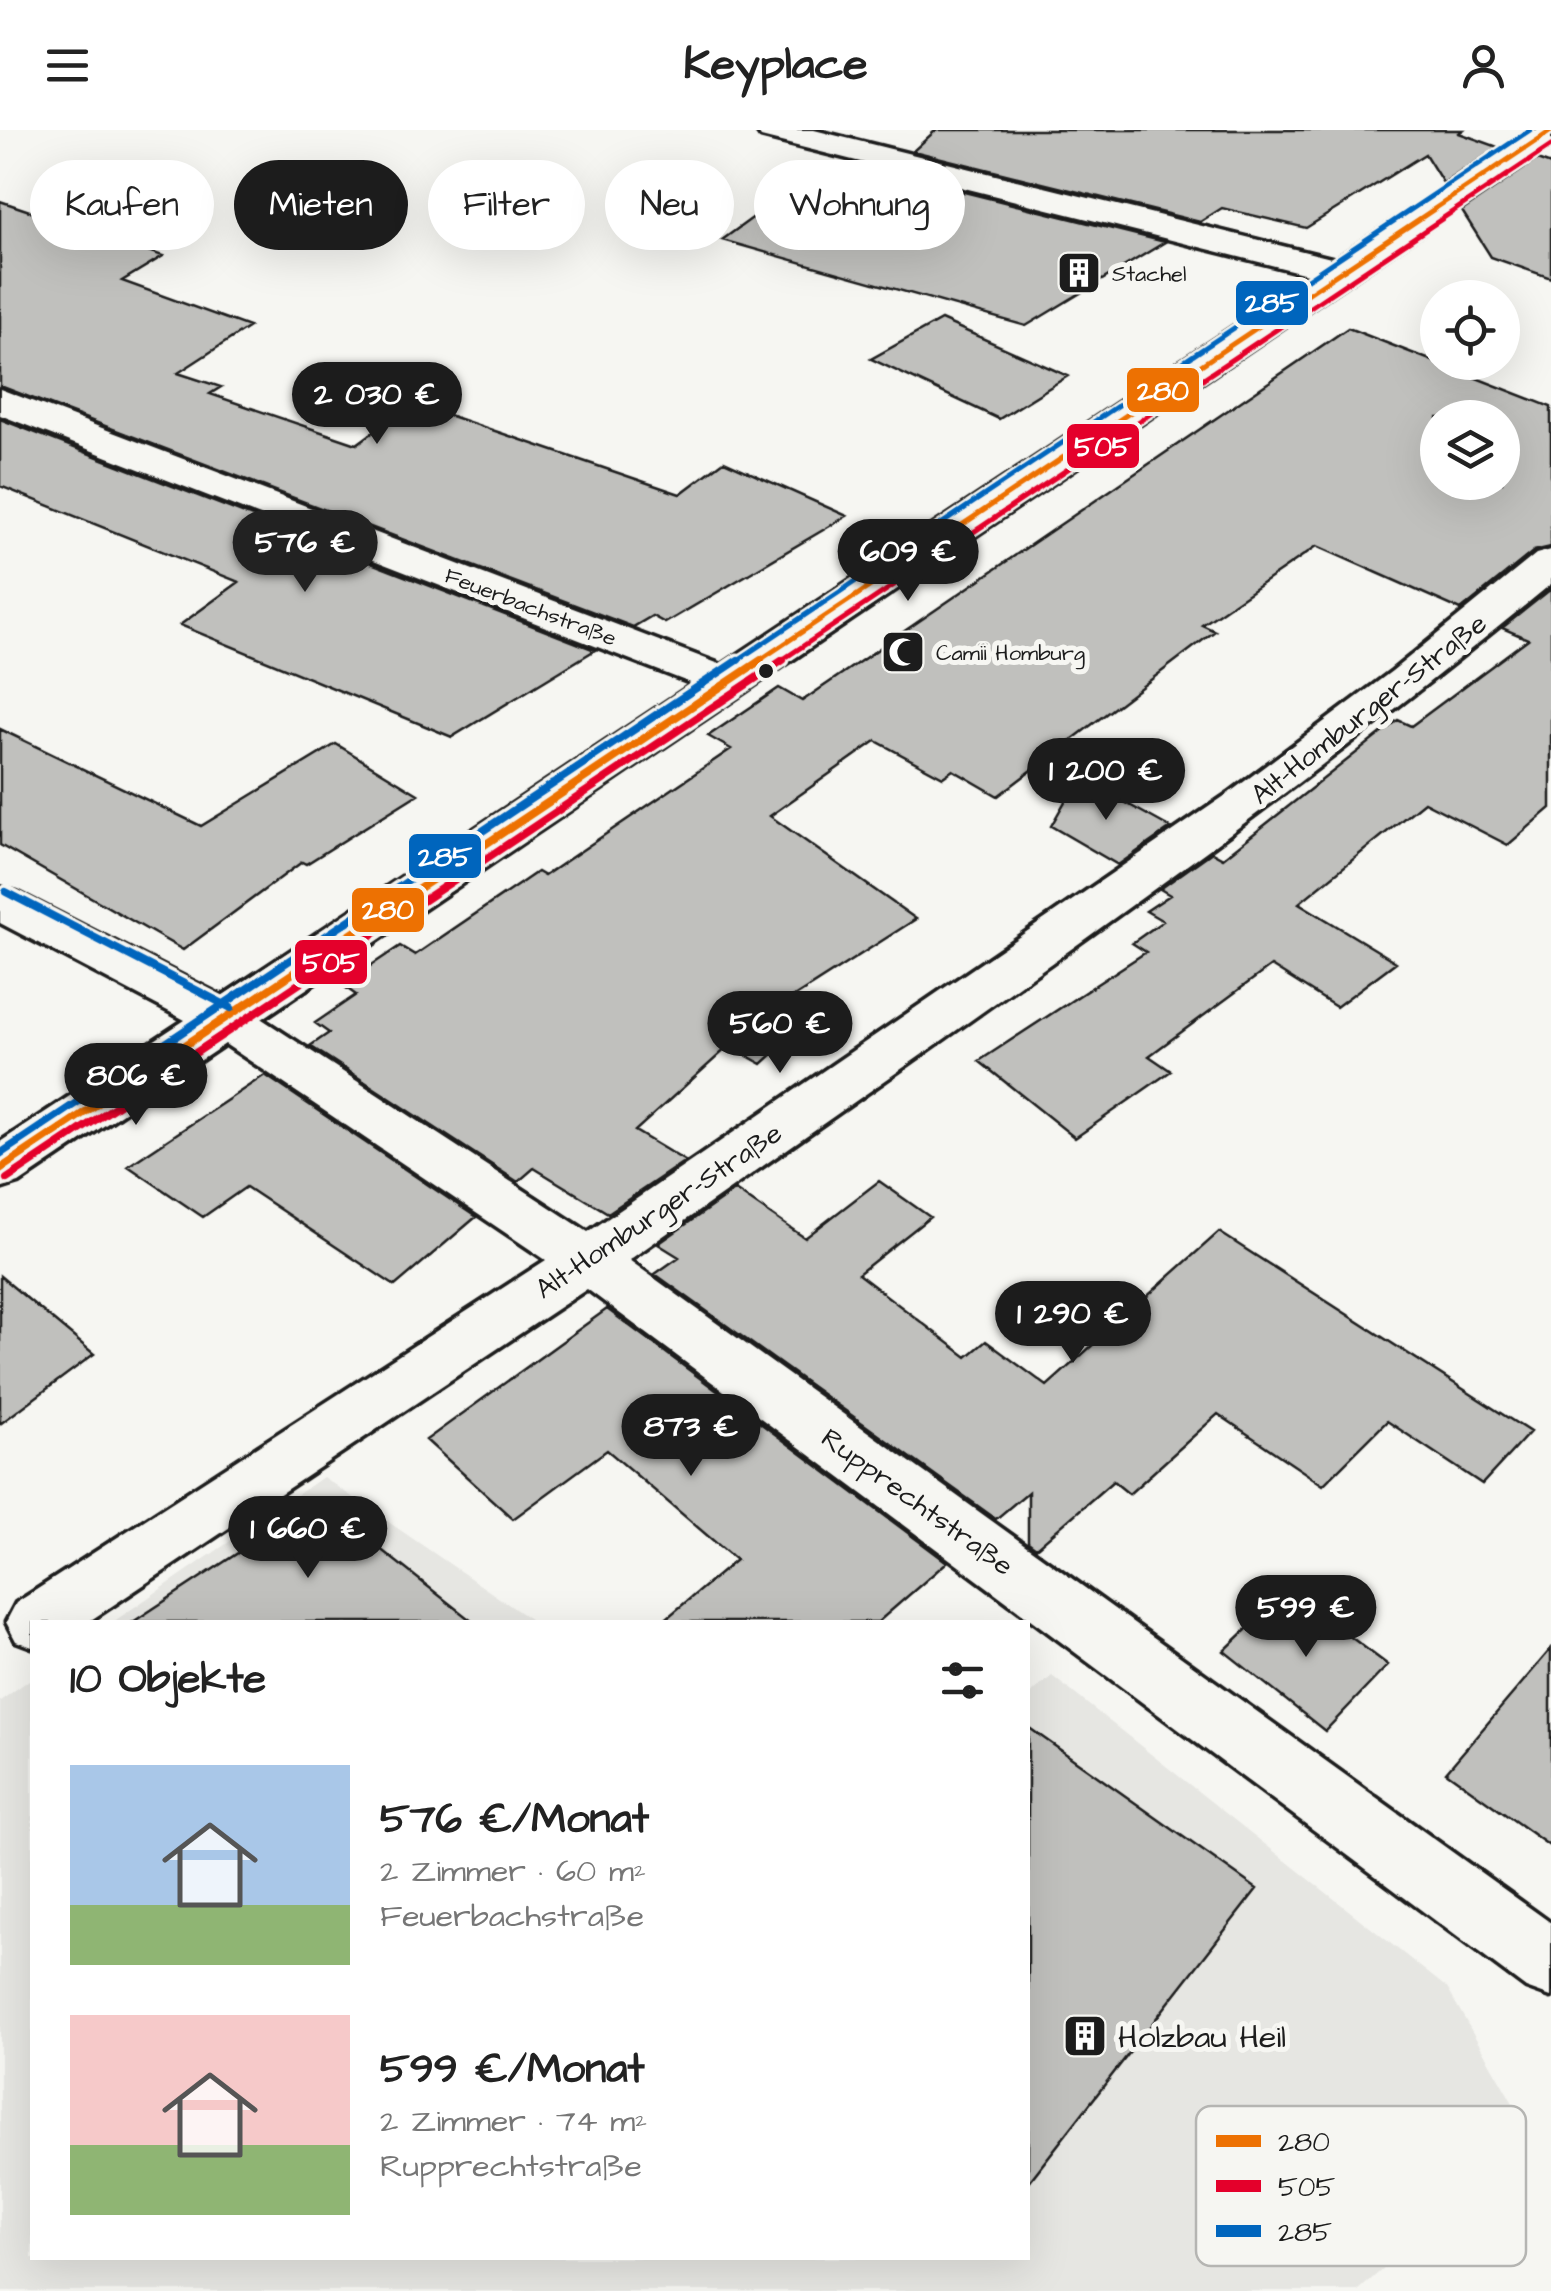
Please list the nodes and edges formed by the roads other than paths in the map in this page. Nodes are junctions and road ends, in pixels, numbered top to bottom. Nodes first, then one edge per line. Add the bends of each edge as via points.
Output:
1 (773, 130) edge
2 (1551, 131) edge
3 (1338, 272) junction
4 (0, 401) edge
5 (1551, 563) edge
6 (727, 682) junction
7 (0, 903) edge
8 (225, 1019) junction
9 (0, 1168) edge
10 (588, 1260) junction
11 (42, 1620) edge
12 (30, 1628) edge
13 (0, 1648) edge
14 (1551, 1964) edge

1 - 3 street
2 - 3 street
3 - 6 street
4 - 6 street, Feuerbachstraße
5 - 10 street, Alt-Homburger-Straße via 1246,803
6 - 8 street
7 - 8 street, Rupprechtstraße
8 - 9 street
8 - 10 street, Rupprechtstraße
10 - 11 street, Alt-Homburger-Straße
10 - 14 street, Rupprechtstraße
12 - 13 street, Alt-Homburger-Straße

